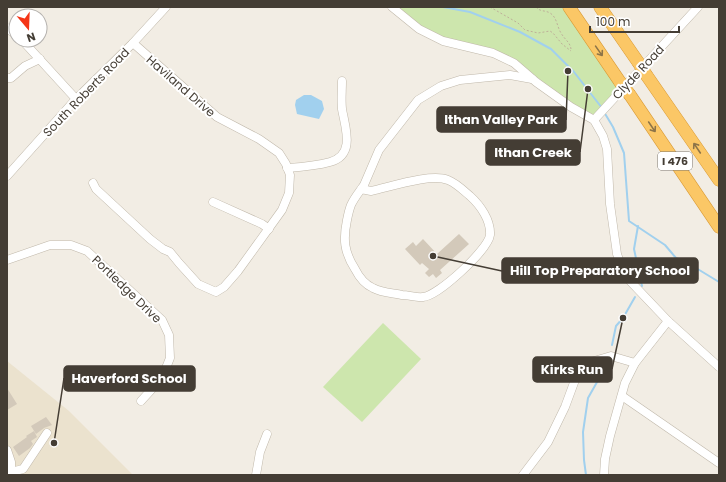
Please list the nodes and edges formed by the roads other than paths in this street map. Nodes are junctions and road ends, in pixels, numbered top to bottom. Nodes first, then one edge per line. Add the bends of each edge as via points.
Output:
1 (166, 7) edge
2 (392, 7) edge
3 (569, 7) edge
4 (600, 7) edge
5 (698, 7) edge
6 (133, 43) junction
7 (30, 48) edge
8 (40, 59) junction
9 (7, 78) edge
10 (532, 79) junction
11 (342, 81) dead end
12 (76, 99) junction
13 (594, 120) junction
14 (287, 168) junction
15 (7, 176) edge
16 (719, 180) edge
17 (93, 183) dead end
18 (361, 189) junction
19 (213, 202) dead end
20 (719, 227) edge
21 (269, 229) junction
22 (7, 260) edge
23 (668, 322) junction
24 (635, 363) junction
25 (719, 367) edge
26 (622, 396) junction
27 (141, 401) dead end
28 (48, 433) dead end
29 (267, 434) dead end
30 (7, 450) edge
31 (719, 463) edge
32 (11, 474) edge
33 (256, 475) edge
34 (523, 475) edge
35 (604, 475) edge

1 - 6 street, South Roberts Road
2 - 10 street via 419,29 443,41 493,53 514,63
3 -> 20 highway, I 476, bridge
16 -> 4 highway, I 476, bridge
5 - 13 street, Clyde Road
6 - 12 street, South Roberts Road
6 - 14 street, Haviland Drive via 217,117 259,139 279,153
7 - 8 street
8 - 9 street
8 - 12 street
10 - 13 street
10 - 18 street via 510,75 460,80 441,86 418,100 379,150
11 - 14 street via 342,106 347,139 341,155 331,162
12 - 15 street, South Roberts Road
13 - 23 street via 607,150 610,204 617,254 622,268 630,281
14 - 21 street, Haviland Drive via 290,175 289,193 282,210
17 - 21 street, Haviland Drive via 130,222 170,252 198,284 216,292 238,271
18 - 18 street via 350,206 344,236 348,259 366,284 374,289 386,293 423,297 432,295 461,272 487,245 490,235 486,216 474,199 460,186 447,179 431,177 371,191
19 - 21 street
22 - 27 street, Portledge Drive via 50,245 71,245 87,251 162,320 169,335 170,358 162,378
23 - 24 street
23 - 25 street
24 - 26 street
24 - 34 street via 611,356 594,361 574,380 548,442
26 - 31 street
26 - 35 street via 610,436
28 - 32 street via 23,469
29 - 33 street via 260,452
30 - 32 street

